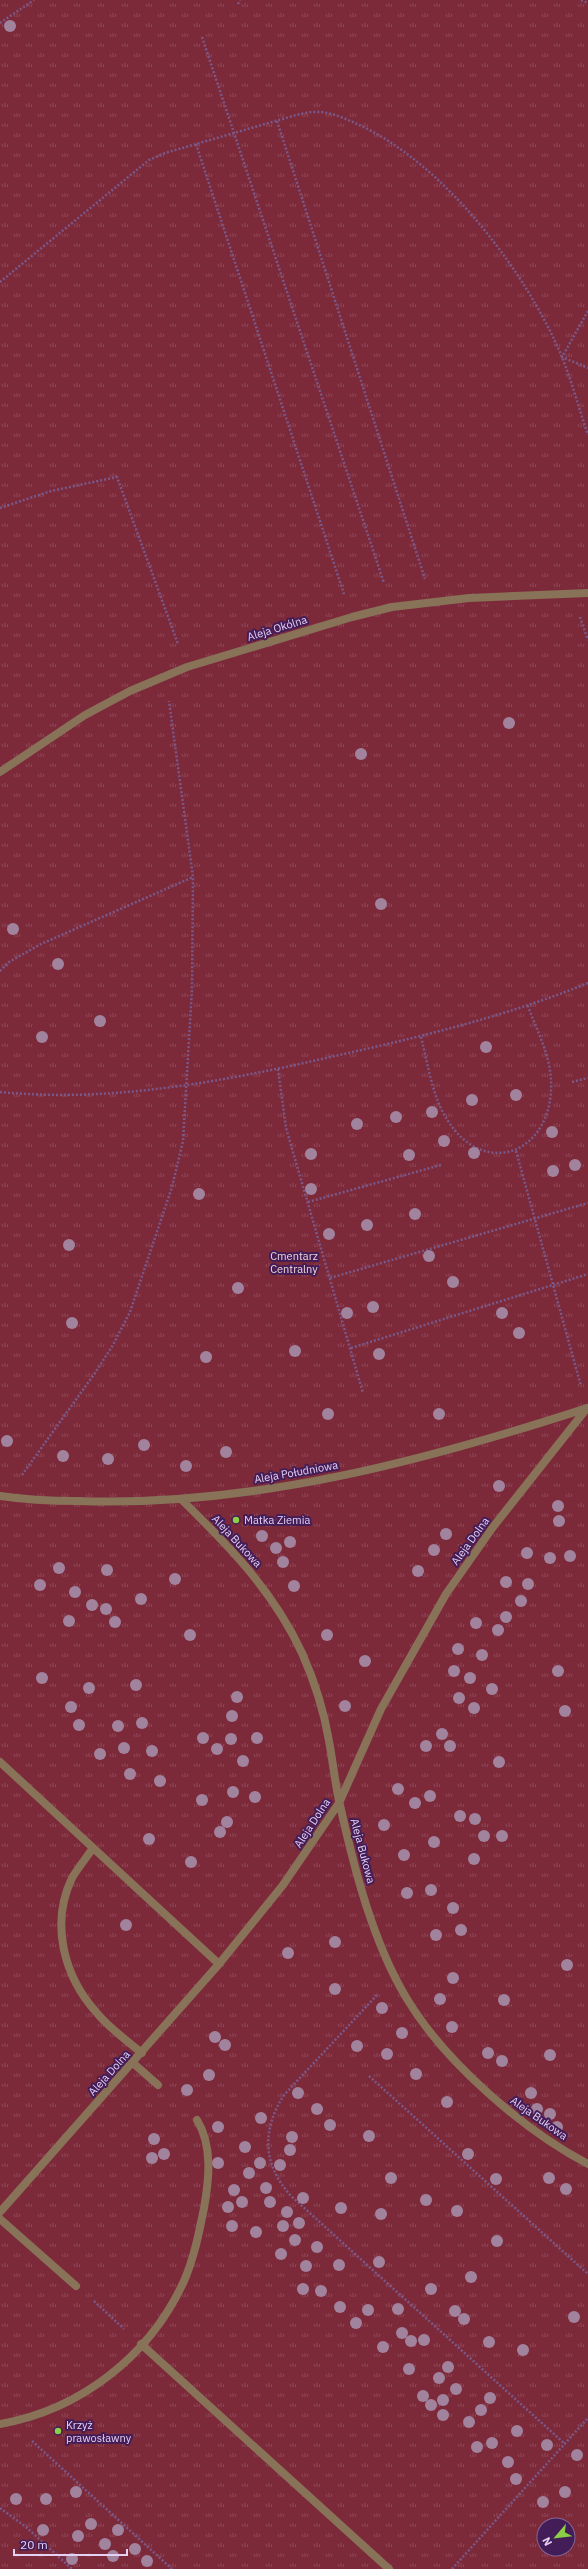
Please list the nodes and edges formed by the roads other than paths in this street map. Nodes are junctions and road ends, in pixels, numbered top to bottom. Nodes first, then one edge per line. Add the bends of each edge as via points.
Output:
1 (588, 593) edge
2 (0, 772) edge
3 (588, 1408) edge
4 (2, 1499) edge
5 (183, 1501) junction
6 (0, 1762) edge
7 (339, 1803) junction
8 (93, 1848) junction
9 (219, 1964) junction
10 (142, 2053) junction
11 (133, 2063) junction
12 (158, 2085) dead end
13 (196, 2120) dead end
14 (588, 2164) edge
15 (0, 2212) edge
16 (0, 2219) edge
17 (76, 2286) road end
18 (141, 2344) junction
19 (0, 2424) edge
20 (389, 2569) edge

1 - 2 street, Aleja Okólna via 432,601 392,607 187,667 165,675 85,715
3 - 5 street, Aleja Południowa via 497,1438 386,1466 303,1483
3 - 7 street, Aleja Dolna via 493,1527 446,1594 395,1683
4 - 5 street, Aleja Południowa via 115,1503
5 - 7 street, Aleja Bukowa via 231,1547 260,1581 281,1612 302,1653 318,1695 329,1739
6 - 8 street
7 - 9 street, Aleja Dolna via 283,1885
7 - 14 street, Aleja Bukowa via 372,1919 407,1999 430,2031 498,2102 538,2132
8 - 9 street
8 - 10 street via 72,1879 67,1894 61,1934 63,1951 75,1983 96,2014
9 - 10 street, Aleja Dolna
10 - 11 street, Aleja Dolna
11 - 12 street
11 - 15 street, Aleja Dolna
13 - 18 street via 206,2142 208,2160 208,2189 201,2226 192,2258 172,2303
16 - 17 street
18 - 19 street via 94,2388 53,2410
18 - 20 street

